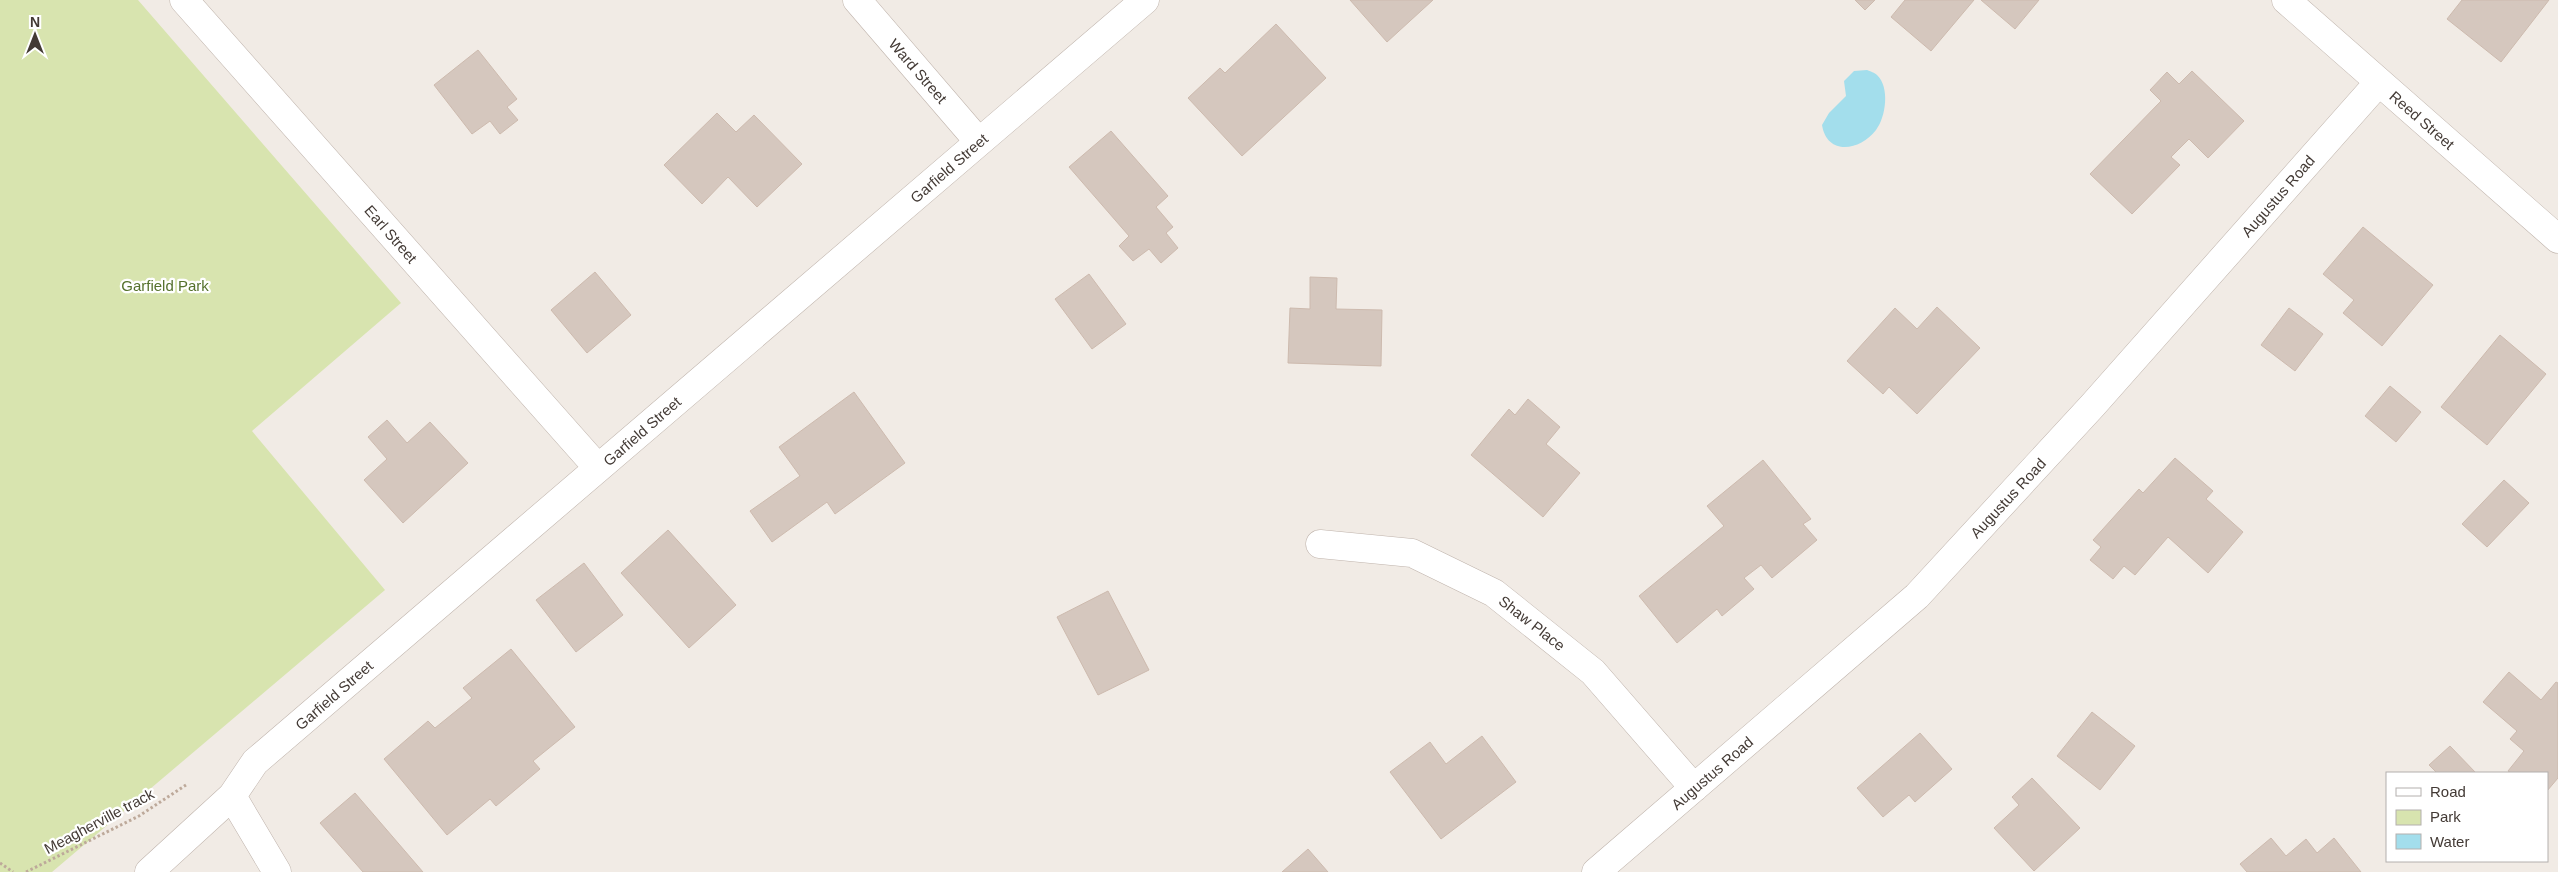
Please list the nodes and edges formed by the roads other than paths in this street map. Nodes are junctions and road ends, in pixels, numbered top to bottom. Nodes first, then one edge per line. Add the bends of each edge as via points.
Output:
1 (184, 0) edge
2 (857, 0) edge
3 (1144, 0) edge
4 (2286, 0) edge
5 (2378, 82) junction
6 (979, 142) junction
7 (2558, 239) edge
8 (598, 468) junction
9 (1320, 544) dead end
10 (1694, 788) junction
11 (232, 796) junction
12 (149, 872) edge
13 (277, 872) edge
14 (1596, 872) edge

1 - 8 street, Earl Street
2 - 6 street, Ward Street
3 - 6 street, Garfield Street
4 - 5 street, Reed Street
5 - 7 street, Reed Street
5 - 10 street, Augustus Road via 2093,405 1917,596
6 - 8 street, Garfield Street
8 - 11 street, Garfield Street via 255,762
9 - 10 street, Shaw Place via 1412,553 1494,593 1593,672
10 - 14 street, Augustus Road
11 - 12 street, Garfield Street
11 - 13 street

